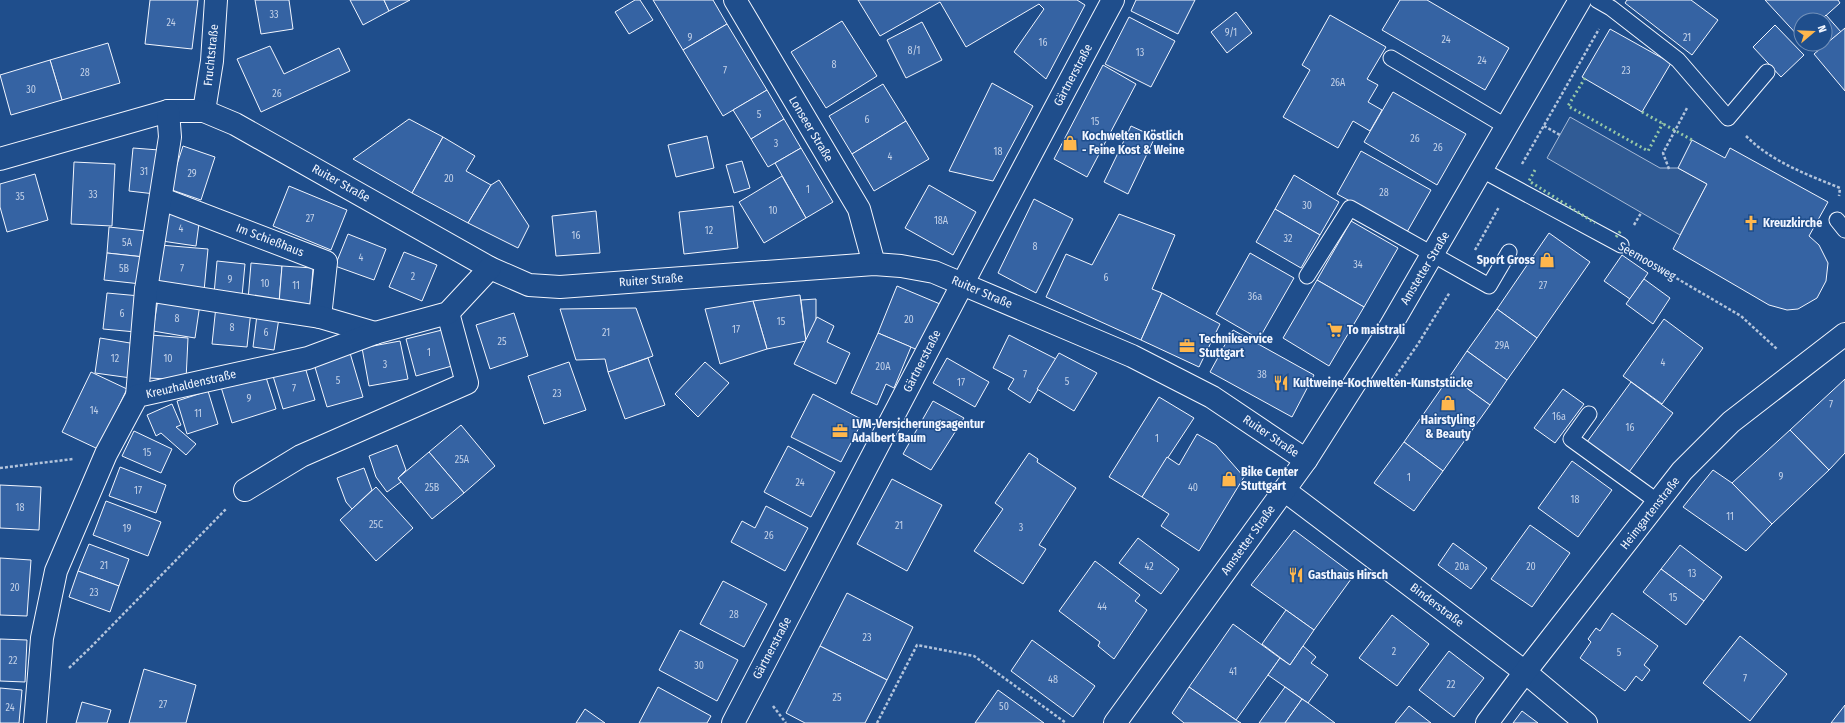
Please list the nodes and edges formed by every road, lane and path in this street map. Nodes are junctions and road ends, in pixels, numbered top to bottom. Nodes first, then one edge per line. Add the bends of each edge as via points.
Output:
1 (216, 0) edge
2 (735, 0) edge
3 (1580, 0) edge
4 (1597, 0) edge
5 (1106, 2) edge
6 (1391, 58) dead end
7 (1767, 72) dead end
8 (1699, 85) junction
9 (168, 111) junction
10 (204, 111) junction
11 (1728, 118) junction
12 (1544, 126) dead end
13 (1507, 127) junction
14 (1560, 135) dead end
15 (0, 159) edge
16 (1669, 168) dead end
17 (1482, 170) junction
18 (162, 199) junction
19 (1841, 225) edge
20 (1621, 245) joint
21 (1509, 252) dead end
22 (1433, 255) junction
23 (874, 264) junction
24 (490, 268) junction
25 (1307, 276) dead end
26 (962, 284) junction
27 (146, 290) junction
28 (448, 313) junction
29 (320, 317) junction
30 (375, 334) junction
31 (1845, 334) edge
32 (1799, 368) junction
33 (137, 396) junction
34 (1588, 414) dead end
35 (106, 454) junction
36 (1306, 460) junction
37 (0, 468) edge
38 (245, 490) joint
39 (1284, 490) junction
40 (1658, 502) junction
41 (1525, 672) junction
42 (38, 697) junction
43 (36, 723) edge
44 (733, 723) edge
45 (877, 723) edge
46 (1066, 723) edge
47 (1115, 723) edge
48 (1487, 723) edge
49 (1586, 723) edge

1 - 10 street, Fruchtstraße via 212,61
2 - 23 street, Lonseer Straße via 859,209
3 - 13 street, Amstetter Straße
4 - 8 lane via 1678,60
5 - 26 street, Gärtnerstraße
6 - 13 lane
7 - 11 lane
8 - 11 lane
8 - 16 path via 1663,153
9 - 10 street, Ruiter Straße
9 - 15 street, Ruiter Straße
9 - 18 street via 170,137
10 - 24 street, Ruiter Straße via 235,124
11 - 19 path via 1756,146 1775,160 1840,188
12 - 14 path
13 - 17 street, Amstetter Straße
17 - 20 lane, Seemoosweg
17 - 22 street, Amstetter Straße
18 - 27 street
18 - 29 street, Im Schießhaus via 326,262
20 - 32 path, Seemoosweg via 1741,316
21 - 22 lane via 1489,286
22 - 25 lane via 1350,208
22 - 36 street, Amstetter Straße
23 - 24 street, Ruiter Straße via 560,287 529,285
23 - 26 street, Ruiter Straße via 934,272
24 - 28 street
26 - 36 street, Ruiter Straße via 1132,356 1212,397
26 - 44 street, Gärtnerstraße
27 - 29 street
27 - 33 street
28 - 30 street, Kreuzhaldenstraße
28 - 38 street via 467,383 301,456
29 - 30 street
30 - 33 street, Kreuzhaldenstraße via 308,358
31 - 32 street, Heimgartenstraße
32 - 40 street, Heimgartenstraße via 1731,422 1682,471
33 - 35 street, Kreuzhaldenstraße
34 - 40 lane via 1571,438
35 - 37 path
35 - 42 street, Kreuzhaldenstraße via 56,571 42,638
36 - 39 street, Amstetter Straße
38 - 42 path via 91,647
39 - 41 street, Binderstraße
39 - 47 street, Amstetter Straße
40 - 41 street, Heimgartenstraße
41 - 48 street, Heimgartenstraße
41 - 49 street, Binderstraße
42 - 43 street, Kreuzhaldenstraße
45 - 46 path via 917,645 974,656

